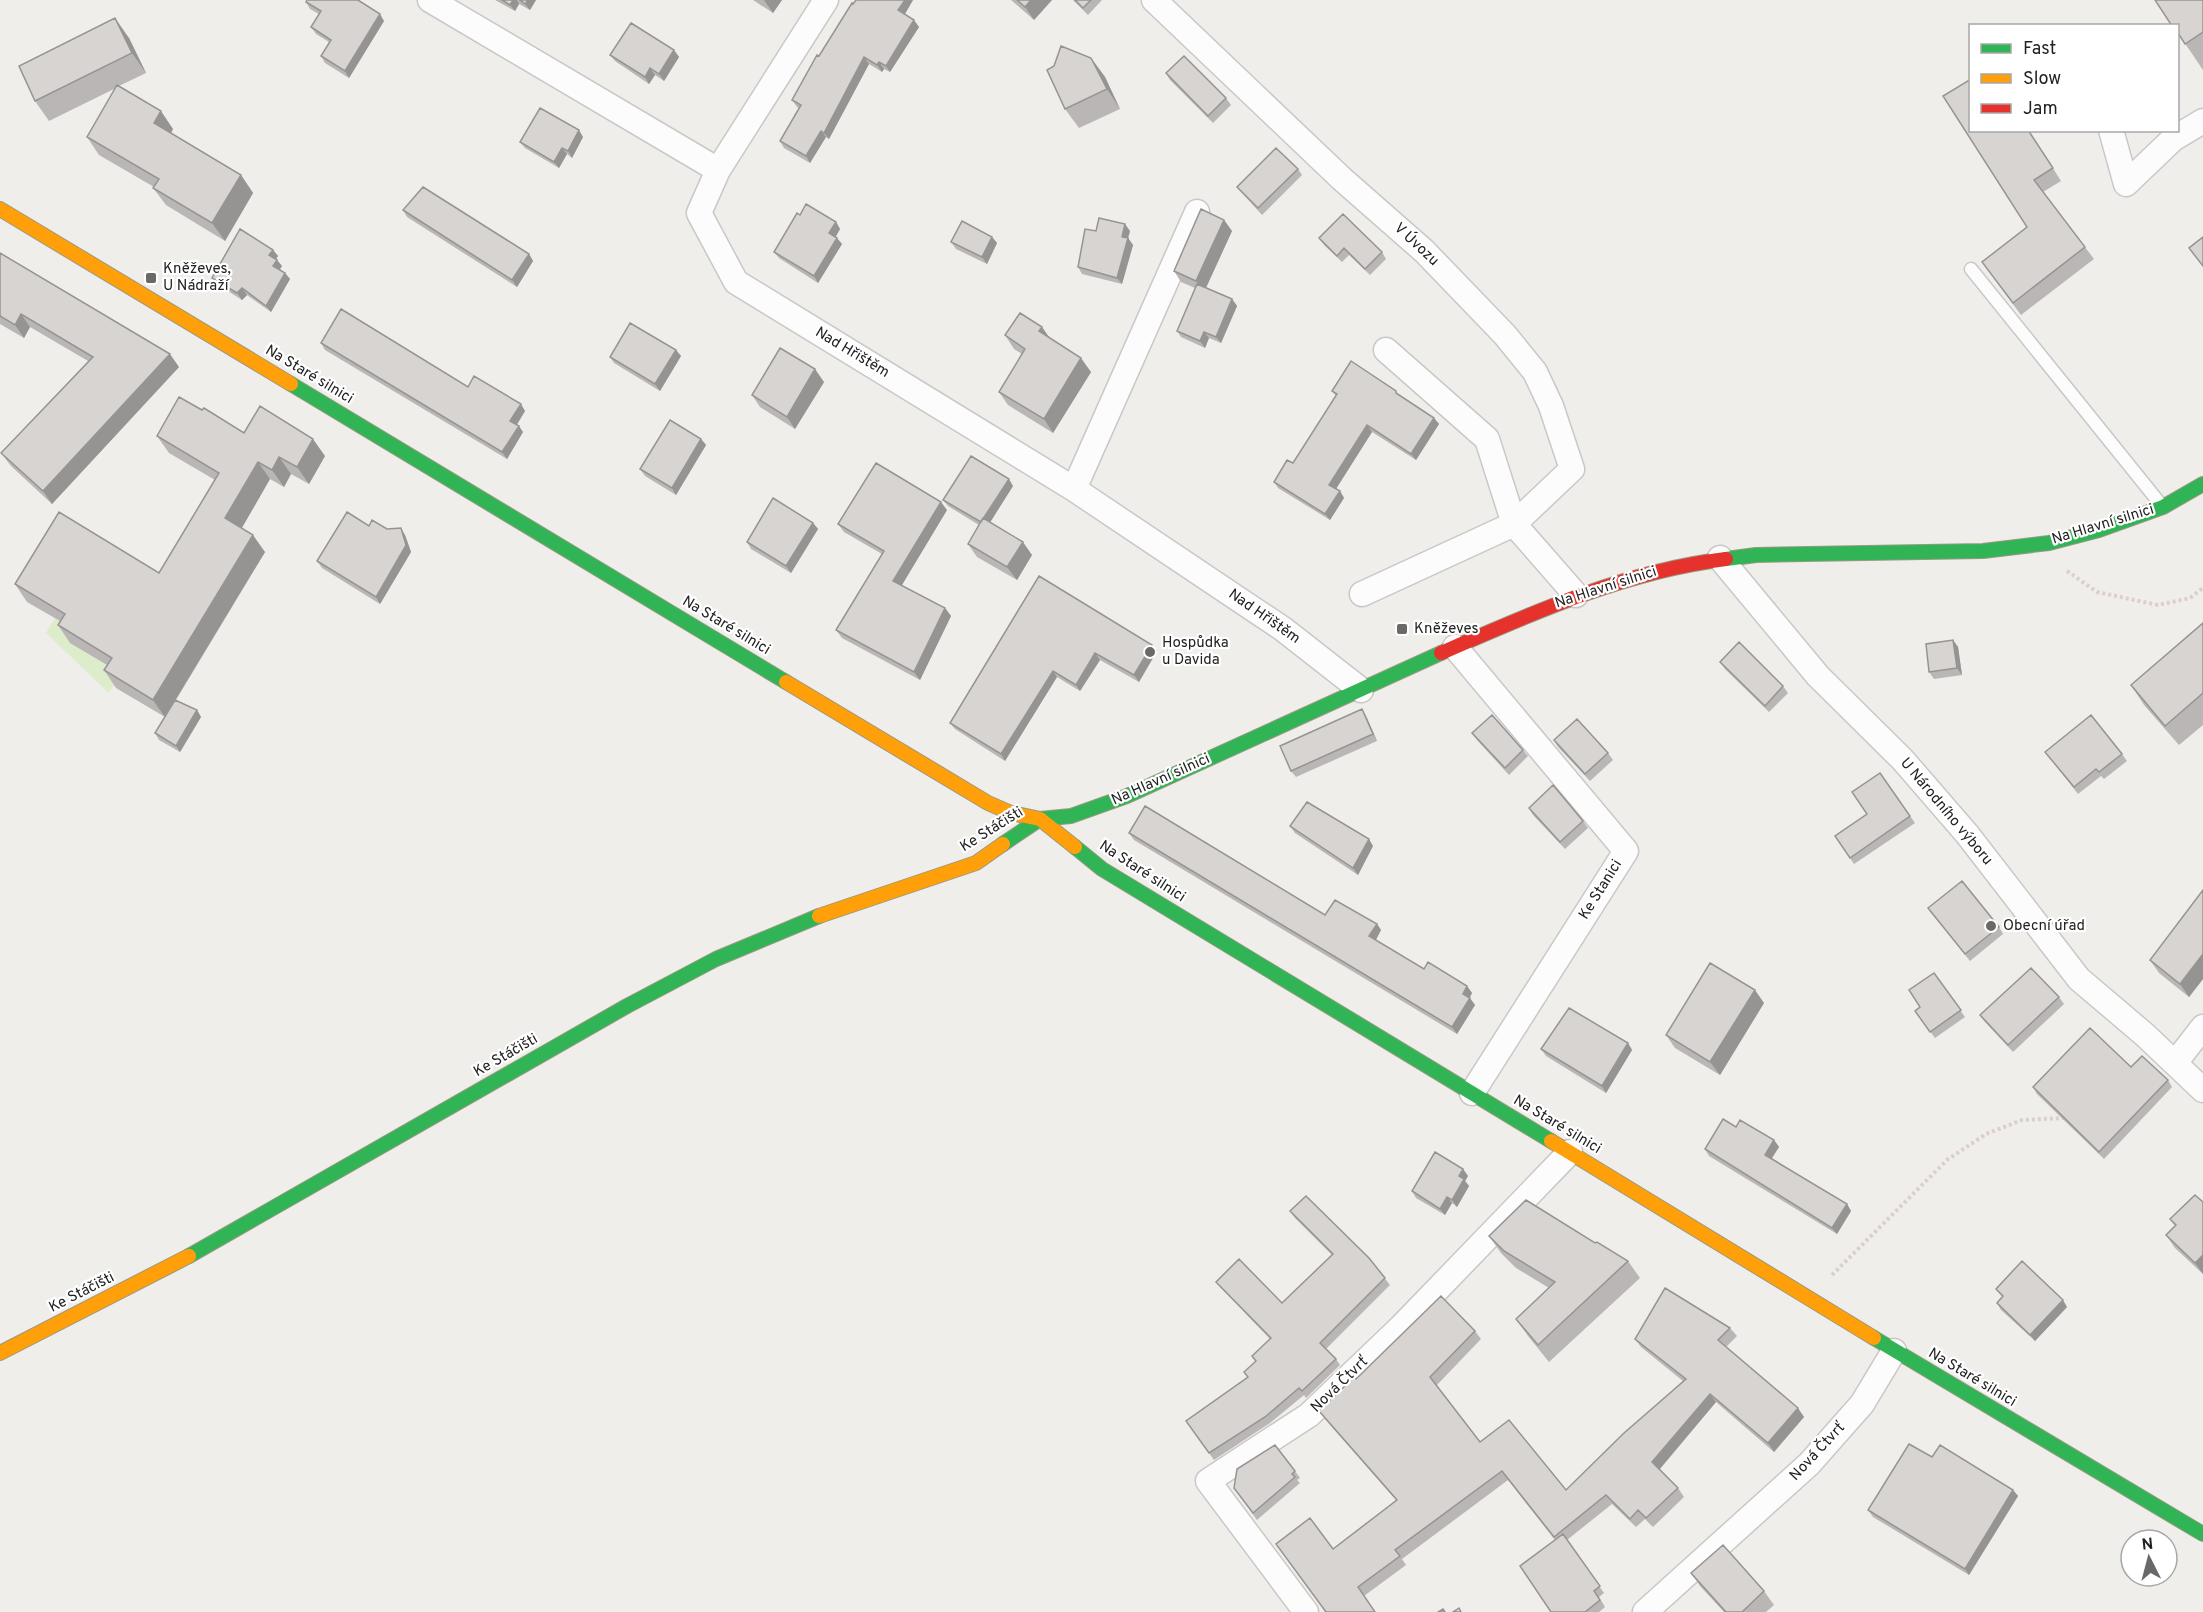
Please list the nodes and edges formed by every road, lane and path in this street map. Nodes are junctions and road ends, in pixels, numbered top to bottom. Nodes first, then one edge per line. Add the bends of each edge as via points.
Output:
1 (430, 0) edge
2 (826, 0) edge
3 (1154, 0) edge
4 (2203, 121) edge
5 (2112, 132) edge
6 (718, 171) junction
7 (0, 209) edge
8 (1197, 212) edge
9 (1971, 269) dead end
10 (1386, 350) dead end
11 (2203, 484) edge
12 (1074, 489) junction
13 (2163, 507) junction
14 (1514, 524) junction
15 (2049, 543) junction
16 (1720, 558) junction
17 (2203, 588) edge
18 (1362, 594) dead end
19 (1576, 595) junction
20 (1455, 647) junction
21 (1361, 690) junction
22 (1040, 819) junction
23 (2203, 1027) edge
24 (2175, 1063) junction
25 (2203, 1090) edge
26 (1472, 1093) junction
27 (2072, 1110) edge
28 (1570, 1152) junction
29 (1834, 1312) junction
30 (1894, 1351) junction
31 (0, 1353) edge
32 (2203, 1534) edge
33 (1306, 1612) edge
34 (1645, 1612) edge

1 - 6 street
2 - 6 street, Nad Hřištěm
3 - 14 street, V Úvozu via 1342,179 1424,251 1534,372 1551,406 1572,469
4 - 5 street via 2173,139 2126,184
6 - 12 street, Nad Hřištěm via 699,213 736,282
7 - 22 street, Na Staré silnici via 988,803
8 - 12 street
9 - 13 lane
10 - 14 street via 1487,439
11 - 13 street, Na Hlavní silnici
12 - 21 street, Nad Hřištěm via 1283,629
13 - 15 street, Na Hlavní silnici
14 - 18 street
14 - 19 street
15 - 16 street, Na Hlavní silnici via 1983,551
15 - 17 path via 2068,572 2097,592 2158,605 2190,598
16 - 19 street, Na Hlavní silnici via 1652,572
16 - 24 street, U Národního výboru via 1818,676 1902,759 1967,834 2079,979
19 - 20 street, Na Hlavní silnici
20 - 21 street, Na Hlavní silnici
20 - 26 street, Ke Stanici via 1626,851
21 - 22 street, Na Hlavní silnici via 1102,806 1071,816
22 - 26 street, Na Staré silnici via 1102,869
22 - 31 street, Ke Stáčišti via 976,862 804,921 716,959 165,1269
23 - 24 street
24 - 25 street, U Národního výboru
26 - 28 street, Na Staré silnici
27 - 29 path via 2064,1118 2022,1120 1986,1134 1947,1161 1823,1283
28 - 29 street, Na Staré silnici
28 - 33 street, Nová Čtvrť via 1401,1327 1309,1415 1208,1481
29 - 30 street, Na Staré silnici
30 - 32 street, Na Staré silnici
30 - 34 street, Nová Čtvrť via 1862,1404 1809,1464

